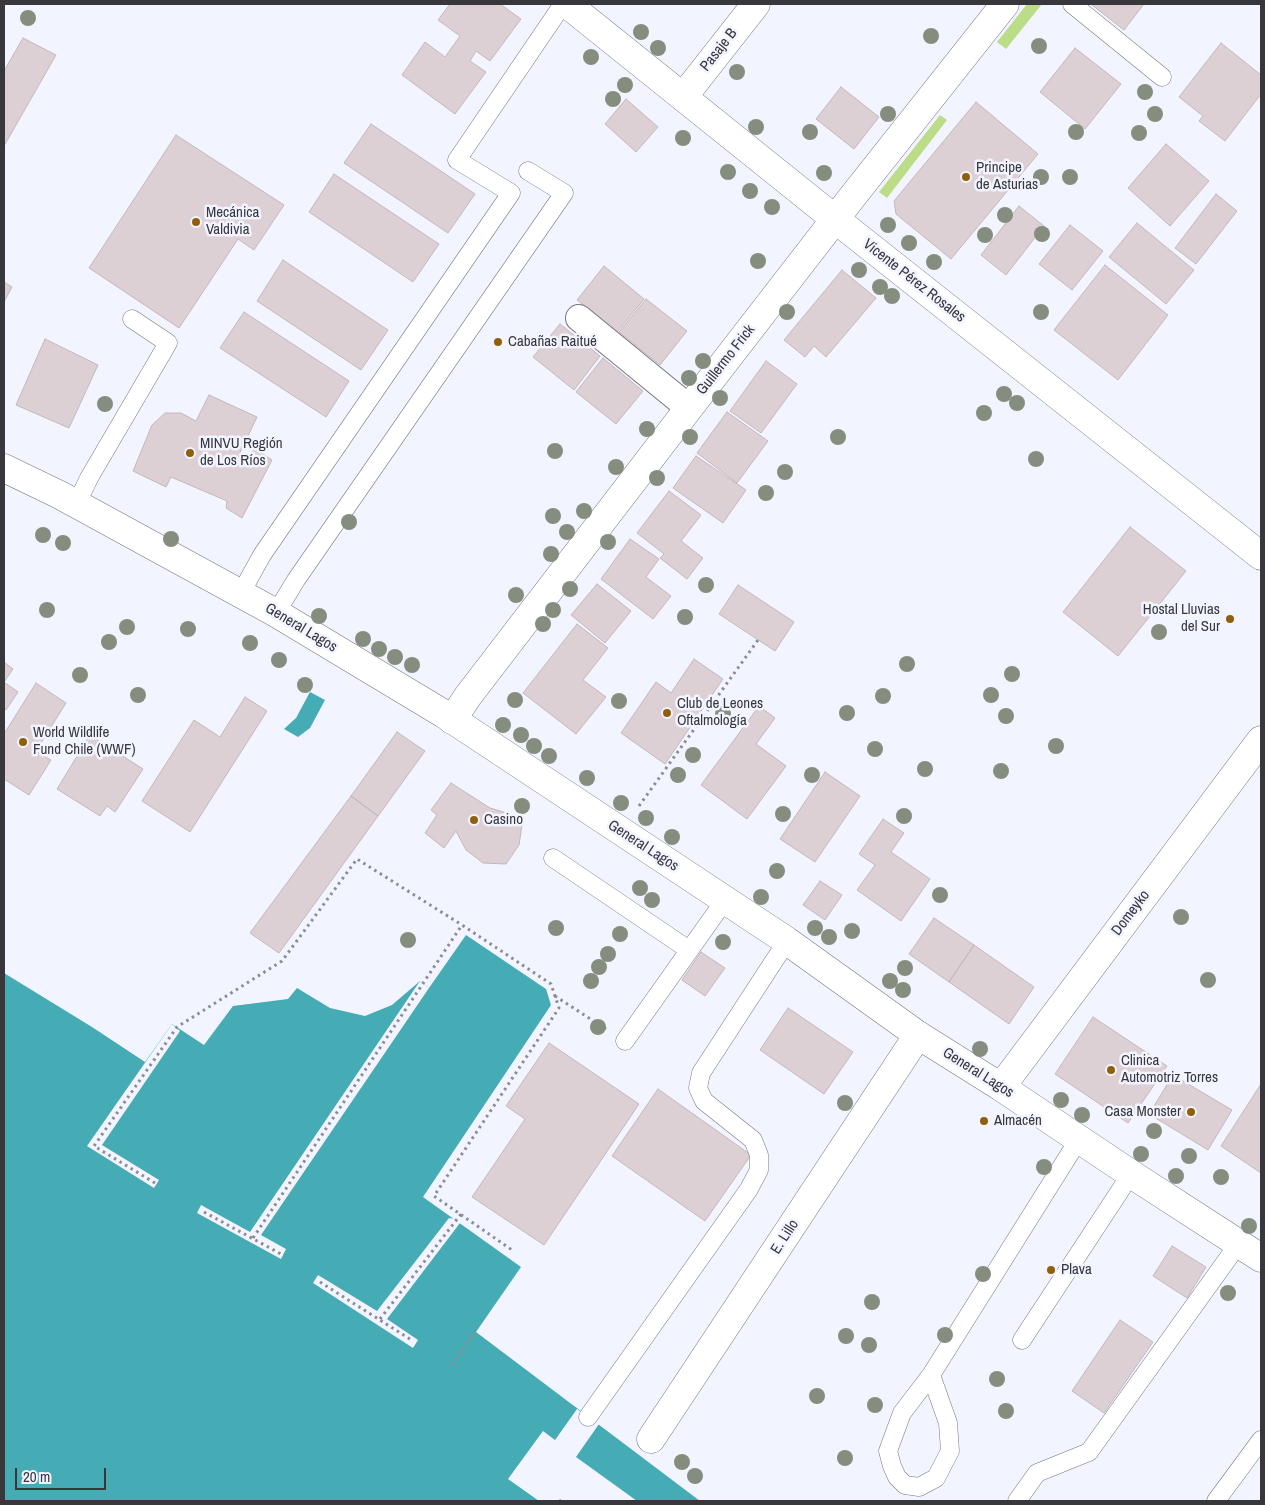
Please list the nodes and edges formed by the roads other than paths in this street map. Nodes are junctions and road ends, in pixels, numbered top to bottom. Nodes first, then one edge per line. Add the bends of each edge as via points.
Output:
1 (565, 4) edge
2 (756, 4) edge
3 (1005, 4) edge
4 (1072, 4) edge
5 (1162, 77) dead end
6 (683, 97) junction
7 (528, 171) dead end
8 (835, 219) junction
9 (579, 318) dead end
10 (132, 319) dead end
11 (689, 408) junction
12 (4, 468) edge
13 (76, 505) junction
14 (1261, 556) edge
15 (241, 593) junction
16 (276, 613) junction
17 (452, 720) junction
18 (1261, 740) edge
19 (554, 858) dead end
20 (724, 900) junction
21 (787, 941) junction
22 (689, 950) junction
23 (918, 1035) junction
24 (625, 1041) road end
25 (1001, 1087) junction
26 (1079, 1139) junction
27 (1131, 1174) junction
28 (1239, 1243) junction
29 (1261, 1258) edge
30 (1022, 1340) dead end
31 (931, 1375) junction
32 (588, 1417) dead end
33 (651, 1439) dead end
34 (1261, 1440) edge
35 (1017, 1501) edge
36 (1216, 1501) edge

1 - 6 main road, Vicente Pérez Rosales
1 - 15 lane via 457,160 511,193 262,555
2 - 6 main road, Pasaje B
3 - 8 main road, Guillermo Frick
4 - 5 lane
6 - 8 main road, Vicente Pérez Rosales
7 - 16 lane via 564,193
8 - 11 main road, Guillermo Frick
8 - 14 main road, Vicente Pérez Rosales
9 - 11 street
10 - 13 lane via 168,343
11 - 17 main road, Guillermo Frick
12 - 13 main road, General Lagos
13 - 15 main road, General Lagos
15 - 16 main road, General Lagos
16 - 17 main road, General Lagos
17 - 20 main road, General Lagos
18 - 25 main road, Domeyko
19 - 22 lane
20 - 21 main road, General Lagos
20 - 22 lane
21 - 23 main road, General Lagos
21 - 32 lane via 701,1073 698,1088 704,1101 753,1140 759,1155 759,1170 749,1189
22 - 24 lane
23 - 25 main road, General Lagos
23 - 33 main road, E. Lillo
25 - 26 main road, General Lagos
26 - 27 main road, General Lagos
26 - 31 lane
27 - 28 main road, General Lagos
27 - 30 lane
28 - 29 main road, General Lagos
28 - 35 lane via 1089,1452 1037,1473
31 - 31 lane via 948,1423 950,1451 936,1478 919,1487 905,1485 896,1477 888,1451 902,1413
34 - 36 lane

